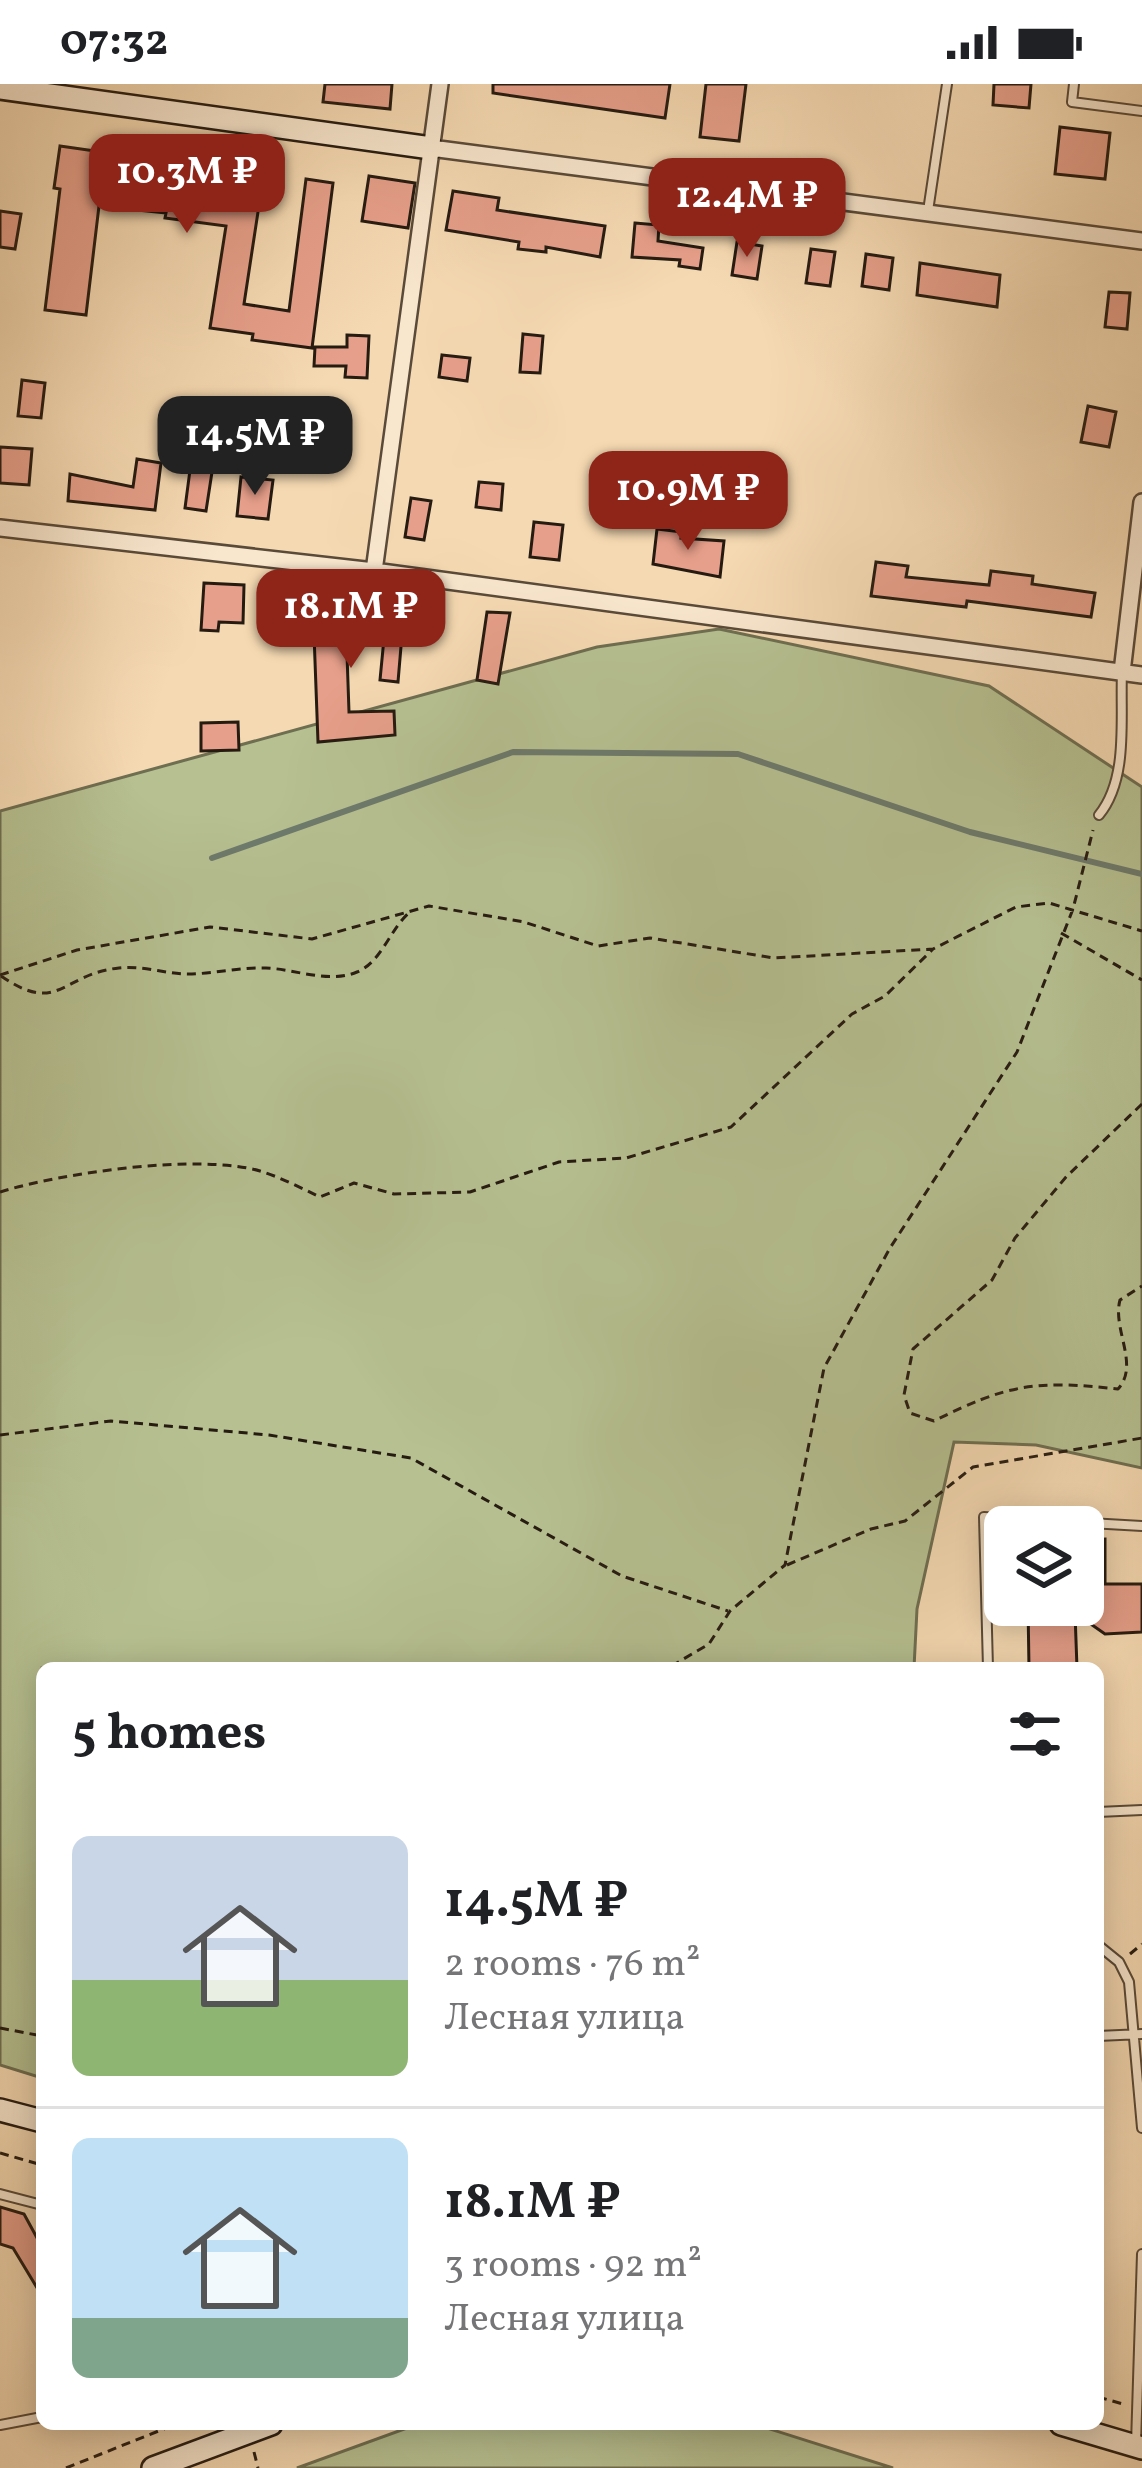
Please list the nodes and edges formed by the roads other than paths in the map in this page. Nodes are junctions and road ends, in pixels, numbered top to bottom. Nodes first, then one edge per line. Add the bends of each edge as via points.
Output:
1 (440, 84) edge
2 (947, 84) edge
3 (1074, 84) edge
4 (0, 88) edge
5 (1142, 111) edge
6 (431, 148) junction
7 (928, 211) junction
8 (1142, 241) edge
9 (1142, 502) edge
10 (0, 528) edge
11 (374, 571) junction
12 (1122, 672) junction
13 (1142, 675) edge
14 (1099, 815) dead end
15 (1142, 1526) edge
16 (988, 1662) edge
17 (1142, 1810) edge
18 (1104, 1812) edge
19 (1104, 1950) edge
20 (1139, 2034) edge
21 (1104, 2036) edge
22 (0, 2110) edge
23 (36, 2119) edge
24 (1142, 2128) edge
25 (0, 2194) edge
26 (36, 2203) edge
27 (1142, 2254) edge
28 (36, 2418) edge
29 (0, 2425) edge
30 (255, 2430) edge
31 (1081, 2430) edge
32 (1139, 2447) edge
33 (153, 2468) edge

1 - 6 street
2 - 7 lane
3 - 5 lane via 1072,102
4 - 6 street
6 - 7 street
6 - 11 street
7 - 8 street
9 - 12 street
10 - 11 street
11 - 12 street
12 - 13 street
12 - 14 lane via 1117,778
15 - 16 lane via 984,1517
17 - 18 lane
19 - 20 lane via 1129,1982
20 - 21 lane
20 - 24 lane
22 - 23 street
25 - 26 lane
27 - 32 lane
28 - 29 lane
30 - 33 street
31 - 32 street

